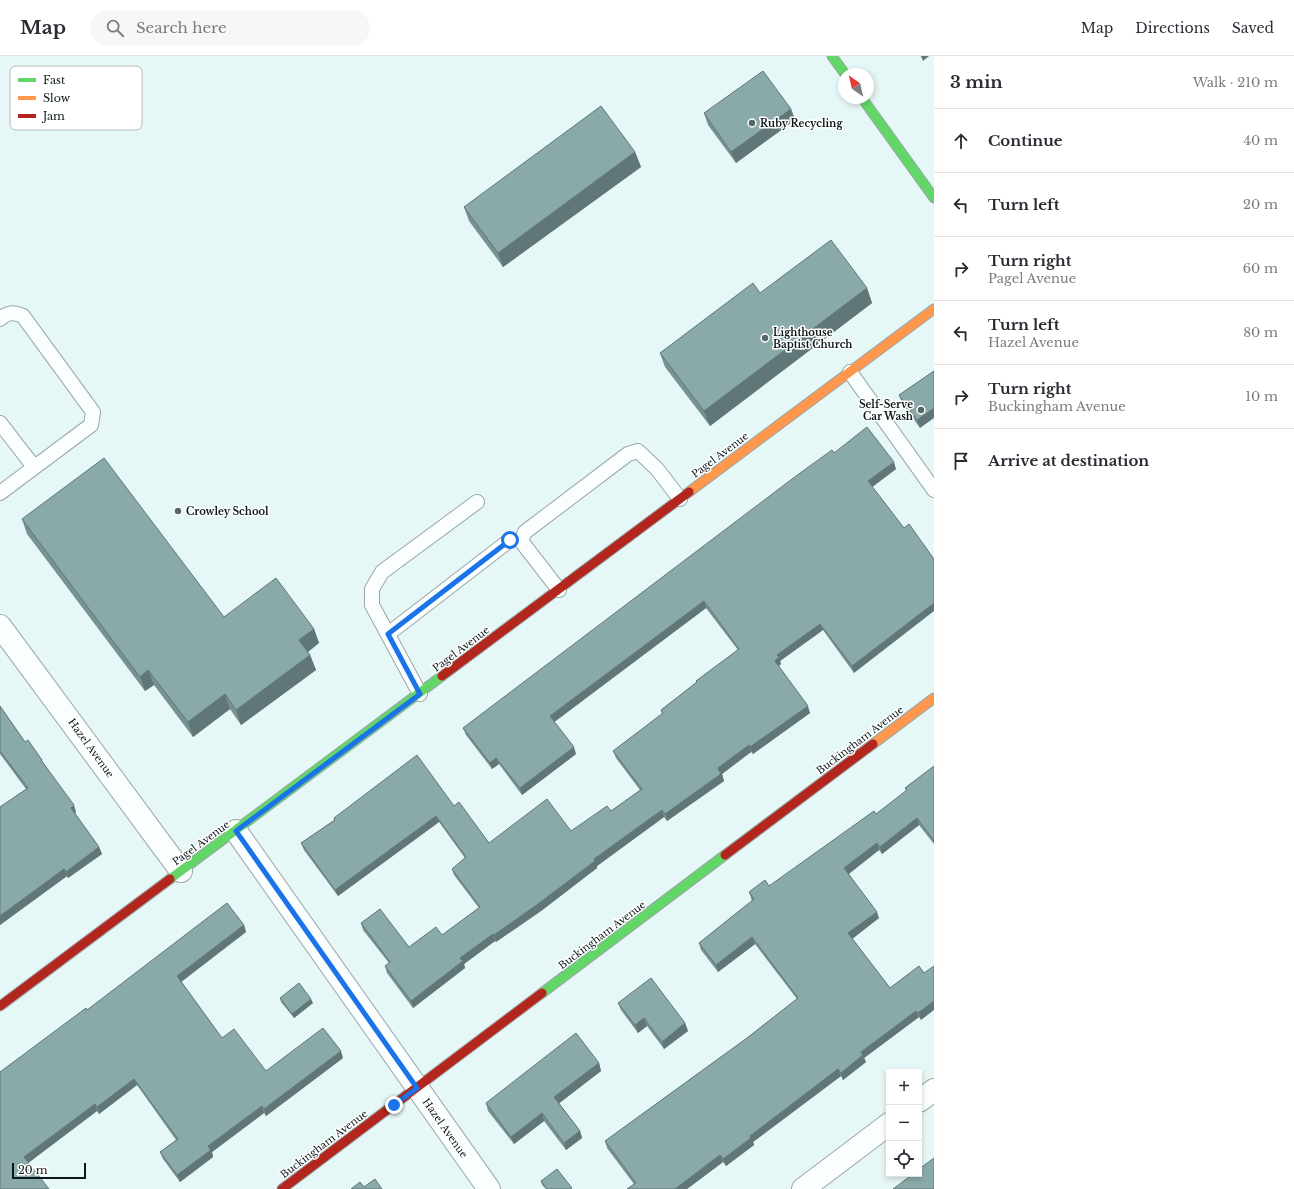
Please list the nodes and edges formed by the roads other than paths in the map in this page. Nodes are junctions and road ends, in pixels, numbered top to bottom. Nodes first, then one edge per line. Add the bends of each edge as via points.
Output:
1 (832, 56) edge
2 (841, 68) edge
3 (866, 104) edge
4 (934, 198) edge
5 (934, 308) edge
6 (0, 319) edge
7 (850, 372) junction
8 (0, 423) edge
9 (34, 467) junction
10 (934, 490) edge
11 (0, 493) edge
12 (680, 499) junction
13 (477, 502) dead end
14 (510, 540) dead end
15 (559, 590) junction
16 (0, 626) edge
17 (388, 634) junction
18 (420, 694) junction
19 (934, 698) edge
20 (236, 831) junction
21 (181, 871) junction
22 (0, 1006) edge
23 (417, 1088) junction
24 (934, 1090) edge
25 (922, 1100) edge
26 (886, 1126) edge
27 (282, 1189) edge
28 (489, 1189) edge
29 (803, 1189) edge

1 - 2 street
3 - 4 street
5 - 7 street, Pagel Avenue
6 - 9 lane via 6,314 23,316 93,412 91,425
7 - 10 lane
7 - 12 street, Pagel Avenue
8 - 9 lane
9 - 11 lane
12 - 15 street, Pagel Avenue
12 - 15 lane via 657,469 638,451 628,454 525,532 521,541
13 - 17 lane via 382,572 372,589 372,605
14 - 17 lane
15 - 18 street, Pagel Avenue
16 - 21 street, Hazel Avenue
17 - 18 lane
18 - 20 street, Pagel Avenue
19 - 23 street, Buckingham Avenue
20 - 21 street, Pagel Avenue
20 - 23 street, Hazel Avenue
21 - 22 street, Pagel Avenue
23 - 27 street, Buckingham Avenue
23 - 28 street, Hazel Avenue
24 - 25 street
26 - 29 street

